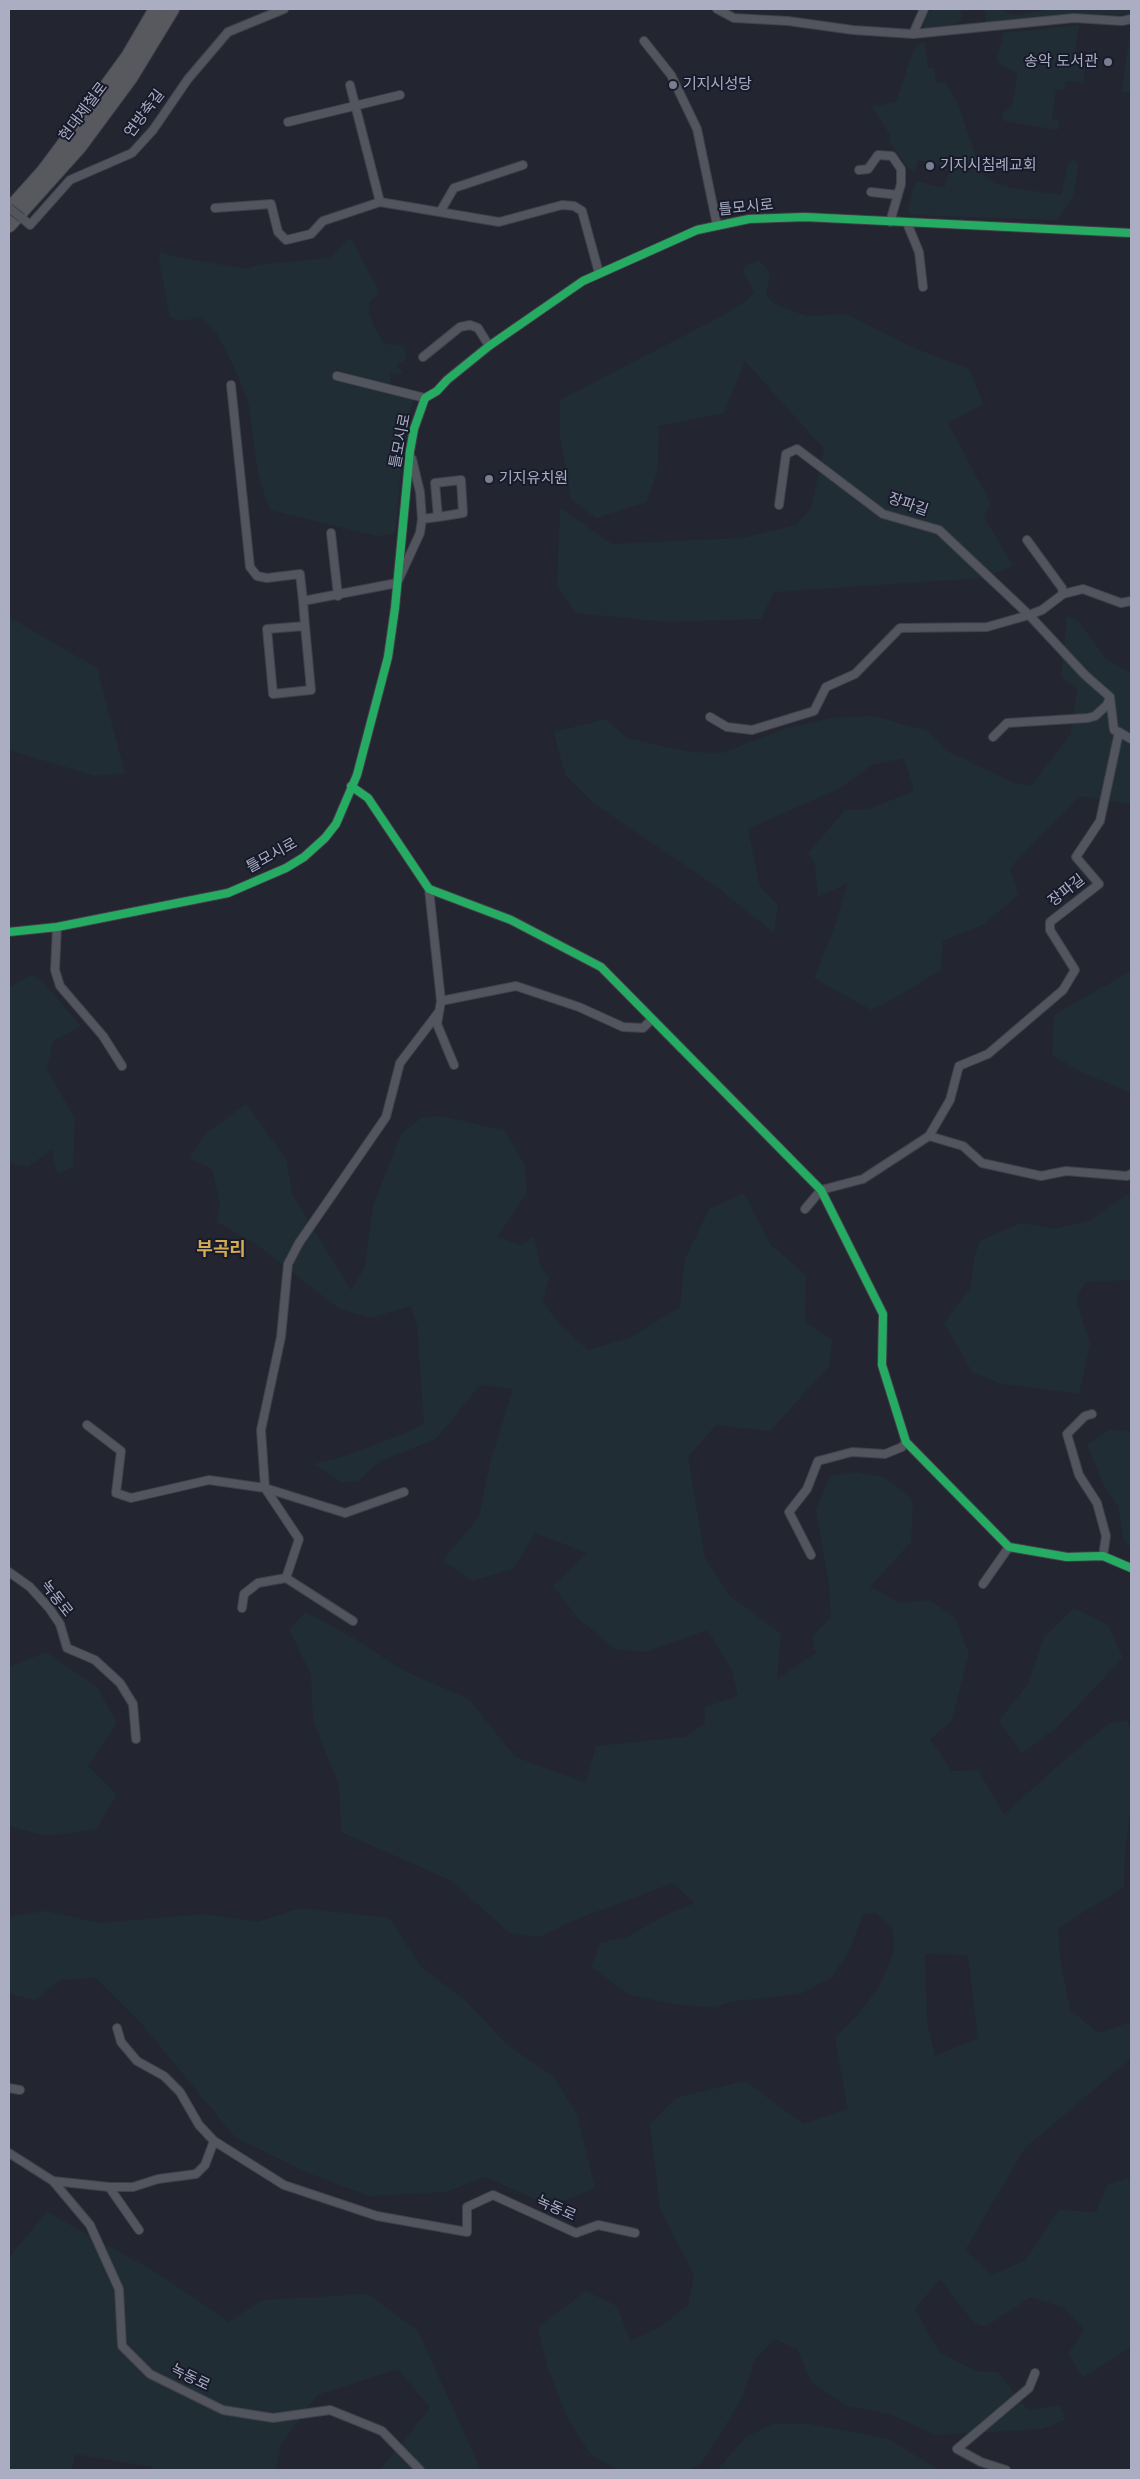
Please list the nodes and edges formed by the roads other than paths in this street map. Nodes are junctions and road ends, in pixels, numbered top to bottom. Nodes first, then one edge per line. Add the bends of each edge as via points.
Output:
1 (156, 9) edge
2 (172, 9) edge
3 (284, 9) edge
4 (717, 9) edge
5 (924, 9) edge
6 (1131, 19) edge
7 (913, 34) junction
8 (644, 41) dead end
9 (350, 85) dead end
10 (400, 96) dead end
11 (355, 106) junction
12 (288, 122) dead end
13 (522, 165) dead end
14 (859, 170) dead end
15 (871, 192) dead end
16 (898, 195) junction
17 (380, 202) junction
18 (215, 208) dead end
19 (9, 209) edge
20 (440, 212) junction
21 (890, 222) junction
22 (907, 223) junction
23 (717, 224) junction
24 (9, 225) edge
25 (1131, 233) edge
26 (599, 273) junction
27 (922, 287) dead end
28 (489, 346) junction
29 (423, 357) dead end
30 (337, 376) dead end
31 (231, 384) dead end
32 (426, 398) junction
33 (410, 451) junction
34 (779, 505) dead end
35 (438, 517) junction
36 (422, 519) junction
37 (332, 533) dead end
38 (1027, 540) dead end
39 (397, 583) junction
40 (1064, 594) junction
41 (338, 596) junction
42 (303, 601) junction
43 (1131, 602) edge
44 (1029, 615) junction
45 (305, 626) junction
46 (1110, 697) junction
47 (710, 717) dead end
48 (1119, 732) junction
49 (994, 736) dead end
50 (1131, 739) edge
51 (352, 786) junction
52 (429, 889) junction
53 (57, 927) junction
54 (9, 932) edge
55 (441, 1001) junction
56 (438, 1013) junction
57 (652, 1020) junction
58 (454, 1065) dead end
59 (122, 1066) dead end
60 (928, 1136) junction
61 (1131, 1174) edge
62 (820, 1190) junction
63 (805, 1209) dead end
64 (1092, 1414) dead end
65 (87, 1425) dead end
66 (906, 1442) junction
67 (265, 1488) junction
68 (404, 1492) dead end
69 (1009, 1547) junction
70 (811, 1555) dead end
71 (1103, 1556) junction
72 (1131, 1568) edge
73 (9, 1572) edge
74 (286, 1578) junction
75 (983, 1584) dead end
76 (242, 1608) dead end
77 (353, 1621) dead end
78 (136, 1739) dead end
79 (117, 2028) dead end
80 (9, 2088) edge
81 (20, 2090) dead end
82 (214, 2141) junction
83 (9, 2153) edge
84 (54, 2181) junction
85 (109, 2187) junction
86 (139, 2230) dead end
87 (635, 2233) dead end
88 (1035, 2374) dead end
89 (420, 2470) edge
90 (1006, 2470) edge

1 - 19 highway, 현대제철로 via 128,57 79,124
2 - 24 highway, 현대제철로 via 130,78 79,147
3 - 19 street, 연방축길, bridge via 228,32 132,153 70,180 30,225
4 - 7 street via 734,18
5 - 7 street
6 - 7 street via 1074,18
8 - 23 street via 671,75 697,129
9 - 11 street
10 - 11 street
11 - 12 street
11 - 17 street
13 - 20 street via 454,188
14 - 16 street via 868,169 878,155 892,156 901,169
15 - 16 street
16 - 21 street
17 - 18 street via 323,221 311,234 286,240 278,232 271,204
17 - 20 street
20 - 26 street via 499,222 562,205 574,206 582,211
21 - 22 street, 틀모시로
21 - 23 street, 틀모시로 via 805,217
22 - 25 street, 틀모시로
22 - 27 street via 919,252
23 - 26 street, 틀모시로 via 678,237
26 - 28 street, 틀모시로 via 543,307
28 - 29 street via 478,328 470,325 460,327
28 - 32 street, 틀모시로
30 - 32 street
31 - 42 street via 250,567 257,576 267,578 300,574
32 - 33 street, 틀모시로 via 414,429
33 - 36 street via 420,492
33 - 39 street, 틀모시로
34 - 44 street, 장파길 via 786,454 797,449 883,514 939,530
35 - 35 street via 464,513 461,480 435,483
35 - 36 street
36 - 39 street via 420,533
37 - 41 street
38 - 40 street
39 - 41 street
39 - 51 street, 틀모시로 via 388,657 372,724
40 - 43 street via 1083,589 1121,603
40 - 44 street
41 - 42 street
42 - 45 street
44 - 46 street, 장파길
44 - 47 street via 987,627 900,628 855,674 826,687 814,711 752,730 727,727
45 - 45 street via 311,690 273,694 267,629
46 - 48 street via 1114,730
46 - 49 street via 1107,705 1095,716 1006,723
48 - 50 street
48 - 60 street, 장파길 via 1100,821 1076,857 1099,884 1050,922 1050,930 1075,970 1064,990 988,1054 959,1066 950,1100
51 - 52 street via 368,798
51 - 53 street, 틀모시로 via 336,824 325,838 304,856 255,882 228,893
52 - 55 street
52 - 57 street via 511,920 601,967
53 - 54 street, 틀모시로
53 - 59 street via 55,970 60,986 103,1036
55 - 56 street
55 - 57 street via 516,986 579,1007 623,1027 643,1028
56 - 58 street via 437,1024
56 - 67 street via 400,1063 386,1116 288,1264 281,1337 261,1430
57 - 62 street
60 - 61 street via 963,1146 982,1163 1041,1176 1066,1171
60 - 62 street via 863,1179
62 - 63 street
62 - 66 street via 883,1314 882,1365
64 - 71 street via 1085,1416 1067,1434 1079,1475 1097,1503 1106,1536
65 - 67 street via 121,1451 116,1493 131,1498 209,1480
66 - 69 street
66 - 70 street via 885,1454 852,1452 818,1461 807,1490 790,1512
67 - 68 street via 345,1513
67 - 74 street via 300,1539
69 - 71 street via 1067,1557
69 - 75 street
71 - 72 street
73 - 78 street, 녹동로 via 30,1587 49,1608 60,1624 66,1648 95,1660 120,1682 133,1704
74 - 76 street via 258,1582 244,1594
74 - 77 street
79 - 82 street, 녹동로 via 121,2042 137,2061 164,2076 180,2092 199,2125
80 - 81 street
82 - 85 street, 녹동로 via 205,2165 196,2174 158,2179 133,2187
82 - 87 street, 녹동로 via 284,2186 377,2216 467,2232 467,2208 493,2196 576,2233 598,2225
83 - 84 street, 녹동로
84 - 85 street, 녹동로
84 - 89 street, 녹동로 via 90,2225 119,2290 122,2346 150,2374 224,2410 273,2418 330,2410 382,2431
85 - 86 street
88 - 90 street via 1029,2388 956,2449

